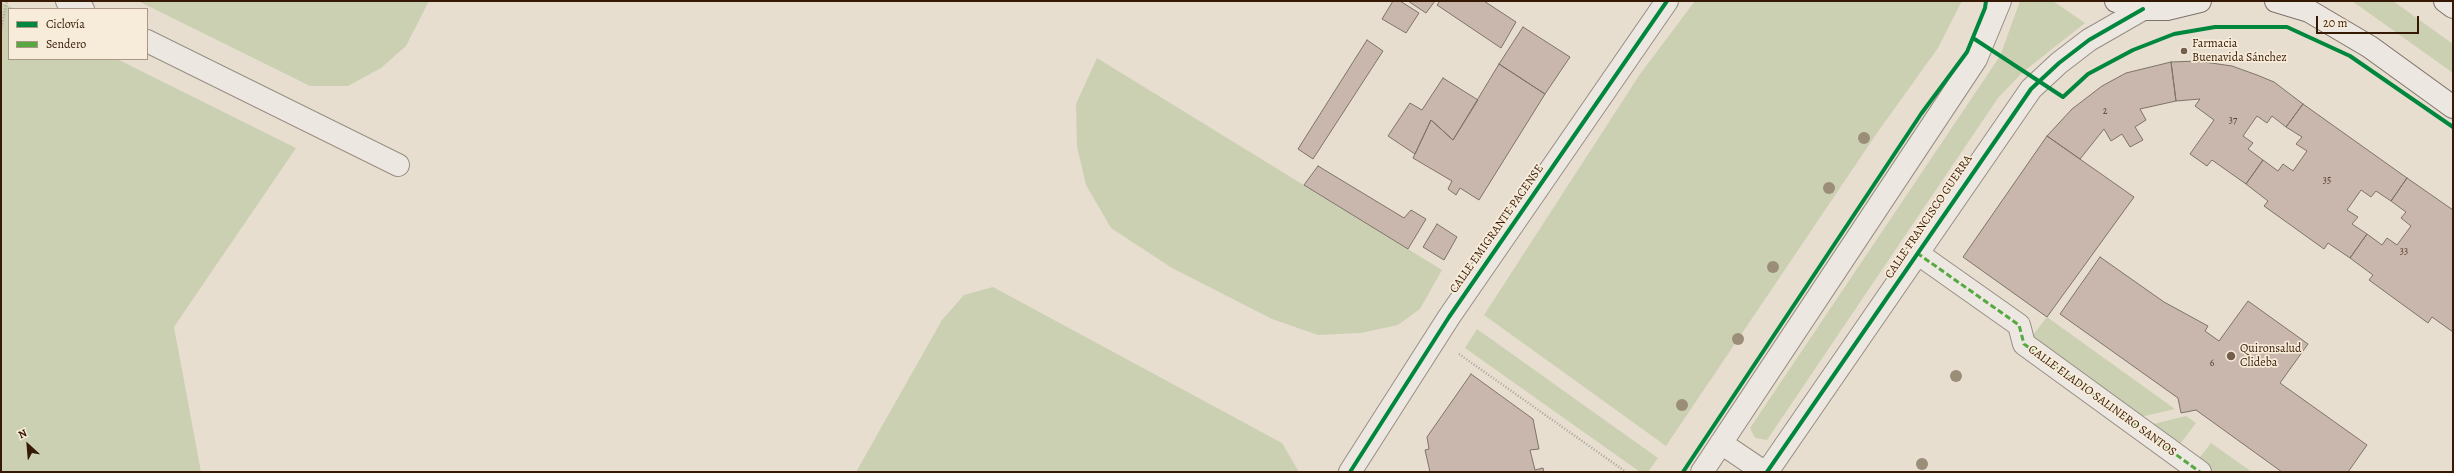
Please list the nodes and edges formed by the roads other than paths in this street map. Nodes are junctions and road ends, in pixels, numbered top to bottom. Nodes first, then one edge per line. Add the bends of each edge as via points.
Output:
1 (67, 1) edge
2 (1667, 1) edge
3 (2000, 1) edge
4 (2116, 1) edge
5 (2200, 1) edge
6 (2276, 1) edge
7 (2445, 1) edge
8 (2453, 7) edge
9 (81, 8) edge
10 (2143, 9) junction
11 (148, 41) edge
12 (2453, 107) edge
13 (398, 165) dead end
14 (1917, 252) junction
15 (1721, 443) junction
16 (1350, 472) edge
17 (1702, 472) edge
18 (1766, 472) edge
19 (2200, 472) edge

1 - 9 street
2 - 16 street, CALLE EMIGRANTE PACENSE via 1436,338
3 - 15 street via 1976,59
4 - 10 street
5 - 10 street via 2167,9
6 - 12 street via 2316,15 2370,47
7 - 8 street
10 - 14 street, CALLE FRANCISCO GUERRA via 2089,40 2031,89
11 - 13 street
14 - 18 street, CALLE FRANCISCO GUERRA
14 - 19 street, CALLE ELADIO SALINERO SANTOS via 2019,325 2024,344
15 - 17 street
15 - 18 street

